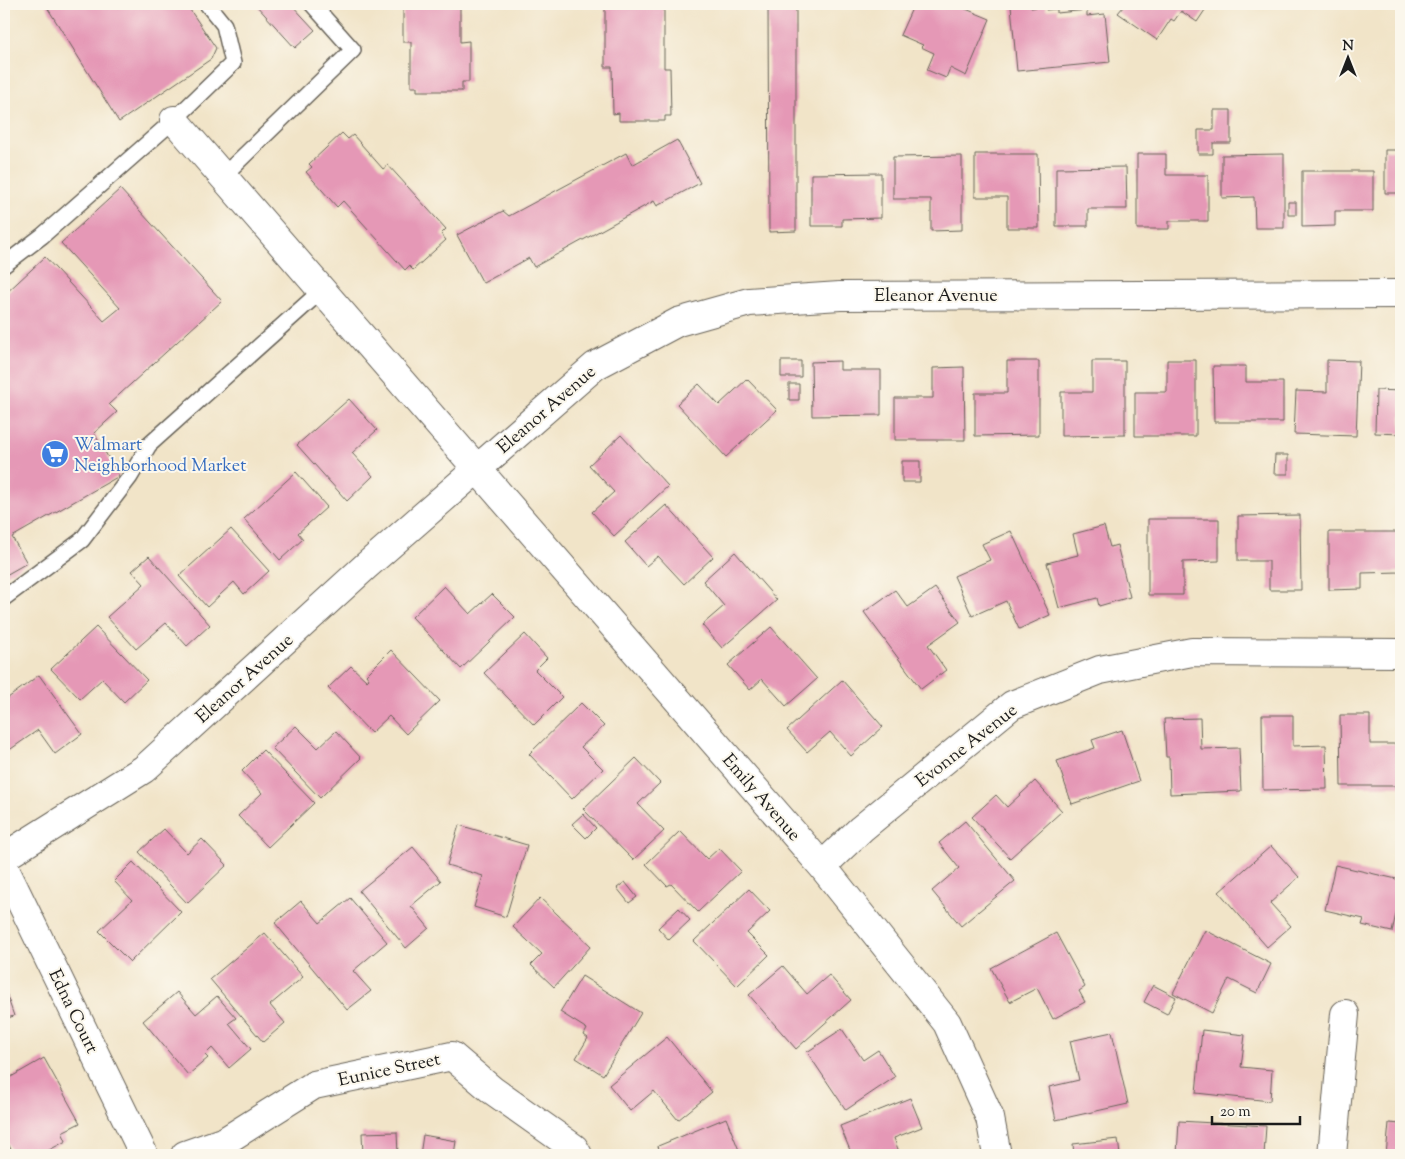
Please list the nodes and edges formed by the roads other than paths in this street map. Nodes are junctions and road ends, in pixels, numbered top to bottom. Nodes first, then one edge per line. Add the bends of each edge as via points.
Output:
1 (207, 4) edge
2 (312, 4) edge
3 (174, 120) junction
4 (223, 176) junction
5 (4, 265) edge
6 (322, 290) junction
7 (1401, 294) edge
8 (477, 469) junction
9 (4, 598) edge
10 (1401, 653) edge
11 (4, 857) edge
12 (822, 866) junction
13 (4, 867) edge
14 (1345, 1014) dead end
15 (144, 1155) edge
16 (185, 1155) edge
17 (578, 1155) edge
18 (996, 1155) edge
19 (1332, 1155) edge

1 - 3 lane via 224,25 233,63
2 - 4 lane via 353,50
3 - 4 street, Emily Avenue
3 - 5 lane via 42,236
4 - 6 street, Emily Avenue
6 - 8 street, Emily Avenue
6 - 9 lane via 149,445 130,477 82,540
7 - 8 street, Eleanor Avenue via 850,296 749,302 678,322 595,366
8 - 11 street, Eleanor Avenue via 144,769
8 - 12 street, Emily Avenue
10 - 12 street, Evonne Avenue via 1192,652 1100,670 1012,705 861,829
12 - 18 street, Emily Avenue via 947,1022 990,1118
13 - 15 street, Edna Court
14 - 19 street
16 - 17 street, Eunice Street via 225,1141 314,1085 452,1056 492,1090 574,1148

